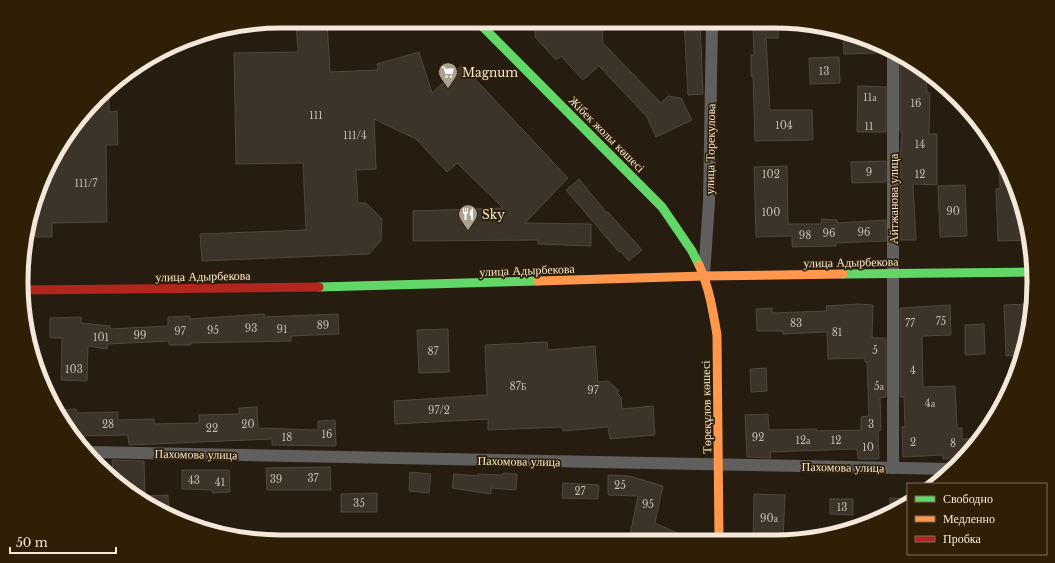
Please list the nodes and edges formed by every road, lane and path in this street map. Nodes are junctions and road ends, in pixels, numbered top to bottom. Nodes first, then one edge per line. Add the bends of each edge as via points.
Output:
1 (484, 28) edge
2 (712, 28) edge
3 (893, 58) edge
4 (1026, 272) edge
5 (893, 274) junction
6 (704, 276) junction
7 (28, 290) edge
8 (94, 452) edge
9 (719, 466) junction
10 (894, 468) junction
11 (943, 470) edge
12 (719, 535) edge

1 - 6 main road, Жібек жолы көшесі via 662,207 692,251
2 - 6 street, улица Торекулова via 709,202
3 - 5 street, Айтжанова улица
4 - 5 main road, улица Адырбекова
5 - 6 main road, улица Адырбекова
5 - 10 street, Айтжанова улица
6 - 7 main road, улица Адырбекова via 397,286
6 - 9 main road, Төреқұлов көшесі via 717,335
8 - 9 street, Пахомова улица
9 - 10 street, Пахомова улица
9 - 12 main road, Төреқұлов көшесі
10 - 11 street, Пахомова улица

